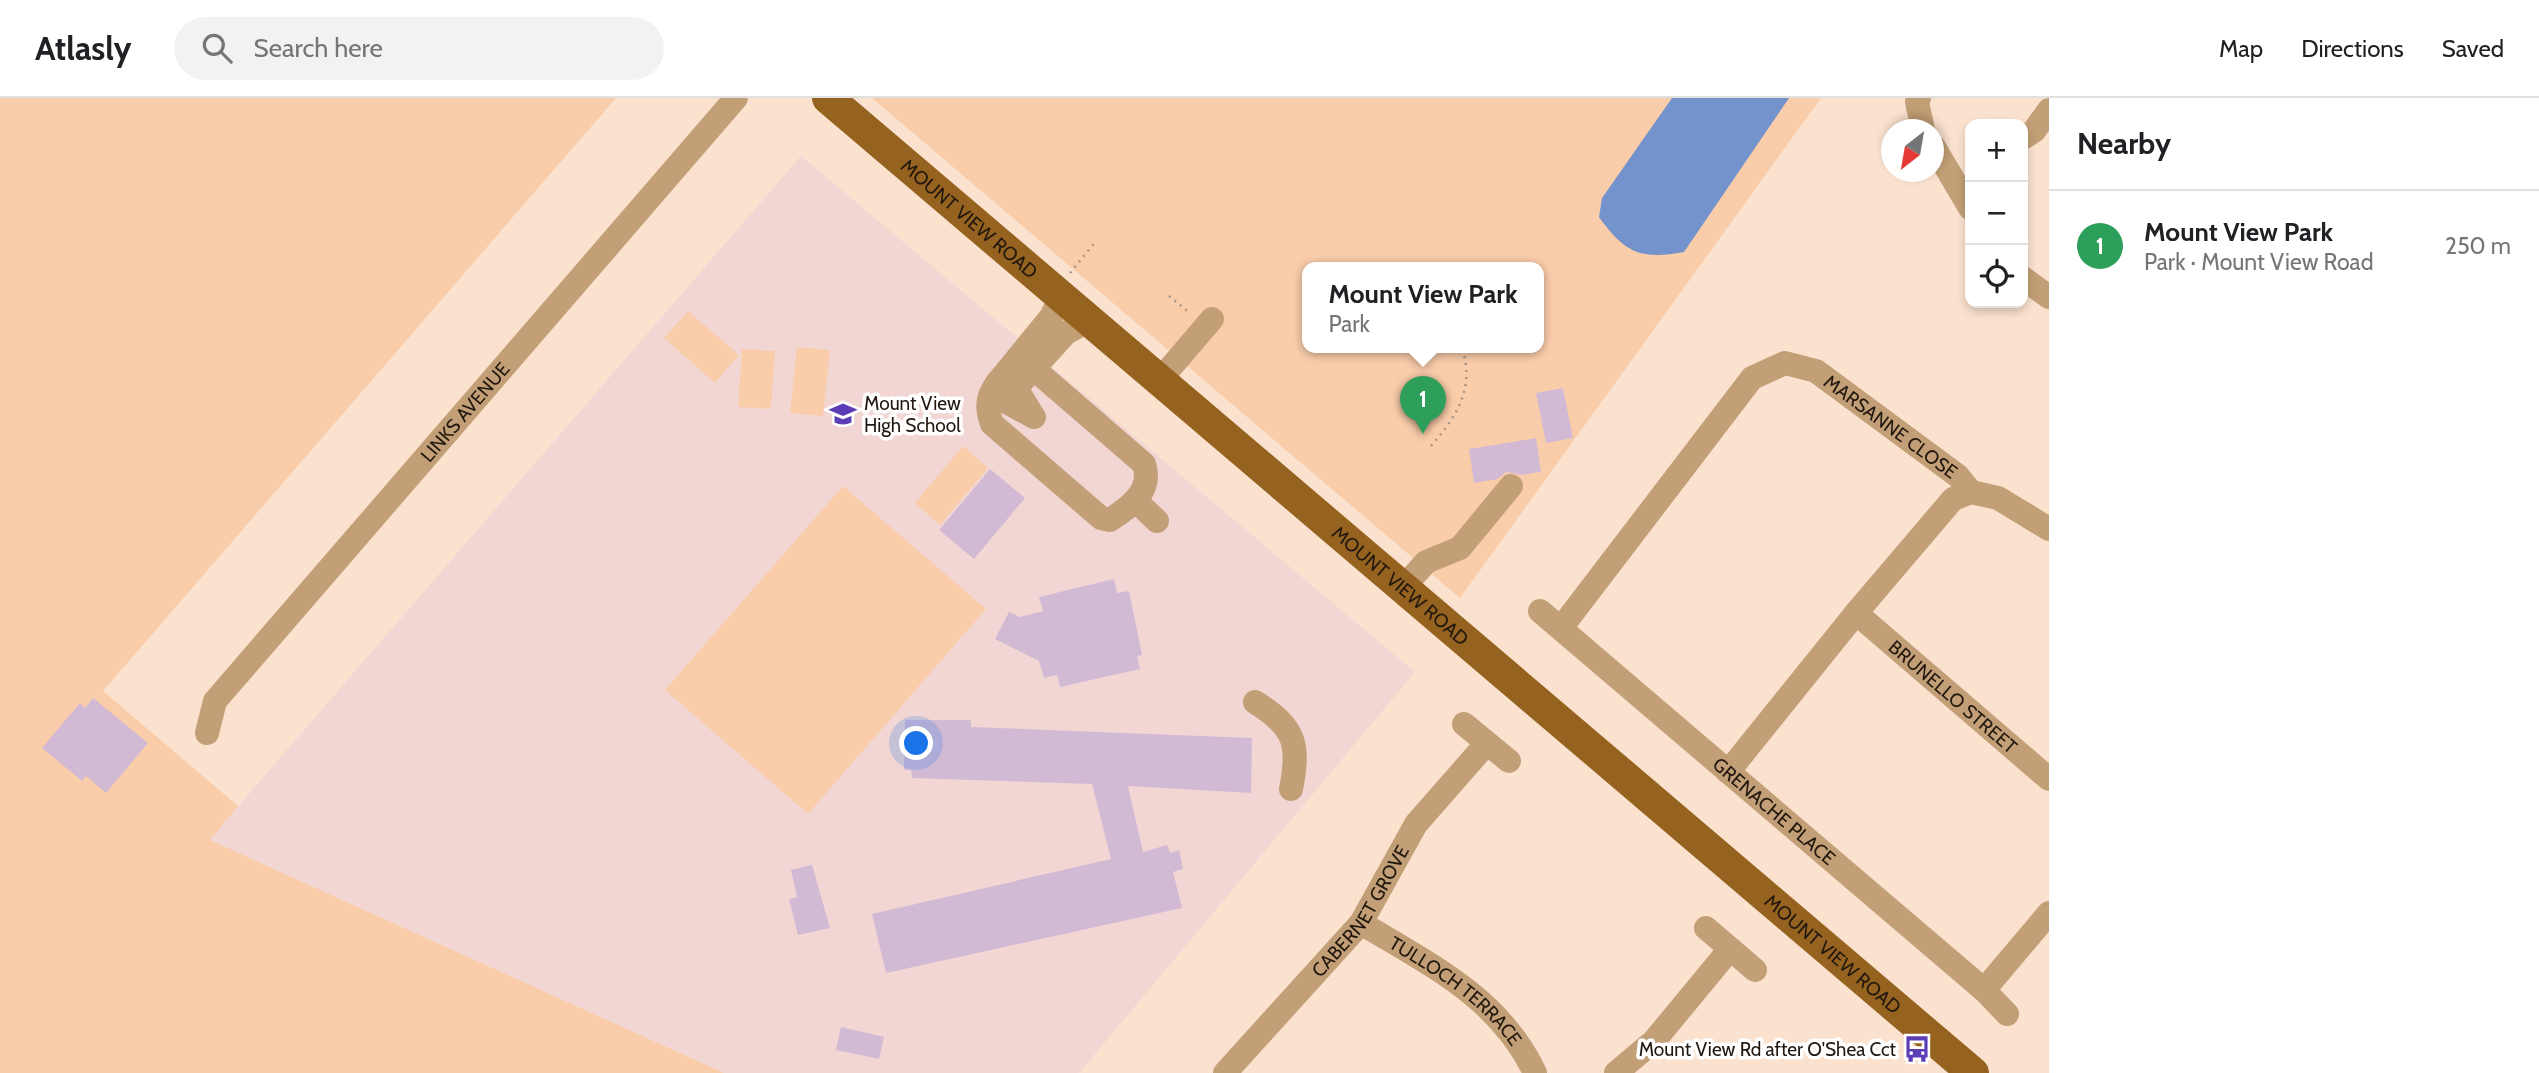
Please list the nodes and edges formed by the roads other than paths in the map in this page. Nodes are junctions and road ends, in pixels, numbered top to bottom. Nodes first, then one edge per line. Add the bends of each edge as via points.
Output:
1 (736, 98) edge
2 (828, 98) edge
3 (1919, 98) edge
4 (2049, 110) edge
5 (1921, 119) edge
6 (2028, 135) edge
7 (1944, 157) edge
8 (1962, 176) edge
9 (2028, 282) edge
10 (1057, 294) junction
11 (2049, 297) edge
12 (1088, 321) junction
13 (1209, 322) road end
14 (1034, 369) junction
15 (1160, 381) junction
16 (997, 383) junction
17 (1511, 486) dead end
18 (1971, 492) junction
19 (1135, 500) junction
20 (1157, 521) dead end
21 (2049, 529) edge
22 (1402, 588) junction
23 (1539, 611) dead end
24 (1856, 613) junction
25 (1561, 628) junction
26 (1255, 702) dead end
27 (1464, 724) dead end
28 (206, 733) dead end
29 (1487, 743) junction
30 (1509, 761) dead end
31 (1728, 772) junction
32 (2049, 779) edge
33 (1291, 789) dead end
34 (2049, 913) edge
35 (1361, 923) junction
36 (1706, 928) dead end
37 (1731, 949) junction
38 (1755, 970) dead end
39 (1984, 990) junction
40 (2007, 1014) dead end
41 (1225, 1073) edge
42 (1535, 1073) edge
43 (1616, 1073) edge
44 (1973, 1073) edge

1 - 28 street, LINKS AVENUE via 215,701
2 - 10 main road, MOUNT VIEW ROAD
3 - 5 street
4 - 6 street
7 - 8 street
9 - 11 street
10 - 12 main road, MOUNT VIEW ROAD
10 - 16 street via 1051,317
12 - 14 street via 1066,333
12 - 15 main road, MOUNT VIEW ROAD
13 - 15 street
14 - 16 street via 1016,388 1034,417 1001,399
14 - 19 street via 1144,464 1148,475 1145,488
15 - 22 main road, MOUNT VIEW ROAD
16 - 19 street via 986,409 992,424 1101,518 1110,520
17 - 22 street via 1460,548 1426,562
18 - 21 street via 1998,498
18 - 24 street, MARSANNE CLOSE via 1953,499
18 - 25 street, MARSANNE CLOSE via 1958,476 1816,371 1785,363 1752,378
19 - 20 street
22 - 44 main road, MOUNT VIEW ROAD
23 - 25 street, GRENACHE PLACE
24 - 31 street, MARSANNE CLOSE
24 - 32 street, BRUNELLO STREET
25 - 31 street, GRENACHE PLACE
26 - 33 street via 1289,728 1296,763
27 - 29 street
29 - 30 street
29 - 35 street, CABERNET GROVE via 1416,824
31 - 39 street, GRENACHE PLACE
34 - 39 street
35 - 41 street, CABERNET GROVE
35 - 42 street, TULLOCH TERRACE via 1452,978 1490,1007 1524,1048
36 - 37 street
37 - 38 street
37 - 43 street via 1654,1041
39 - 40 street, GRENACHE PLACE

